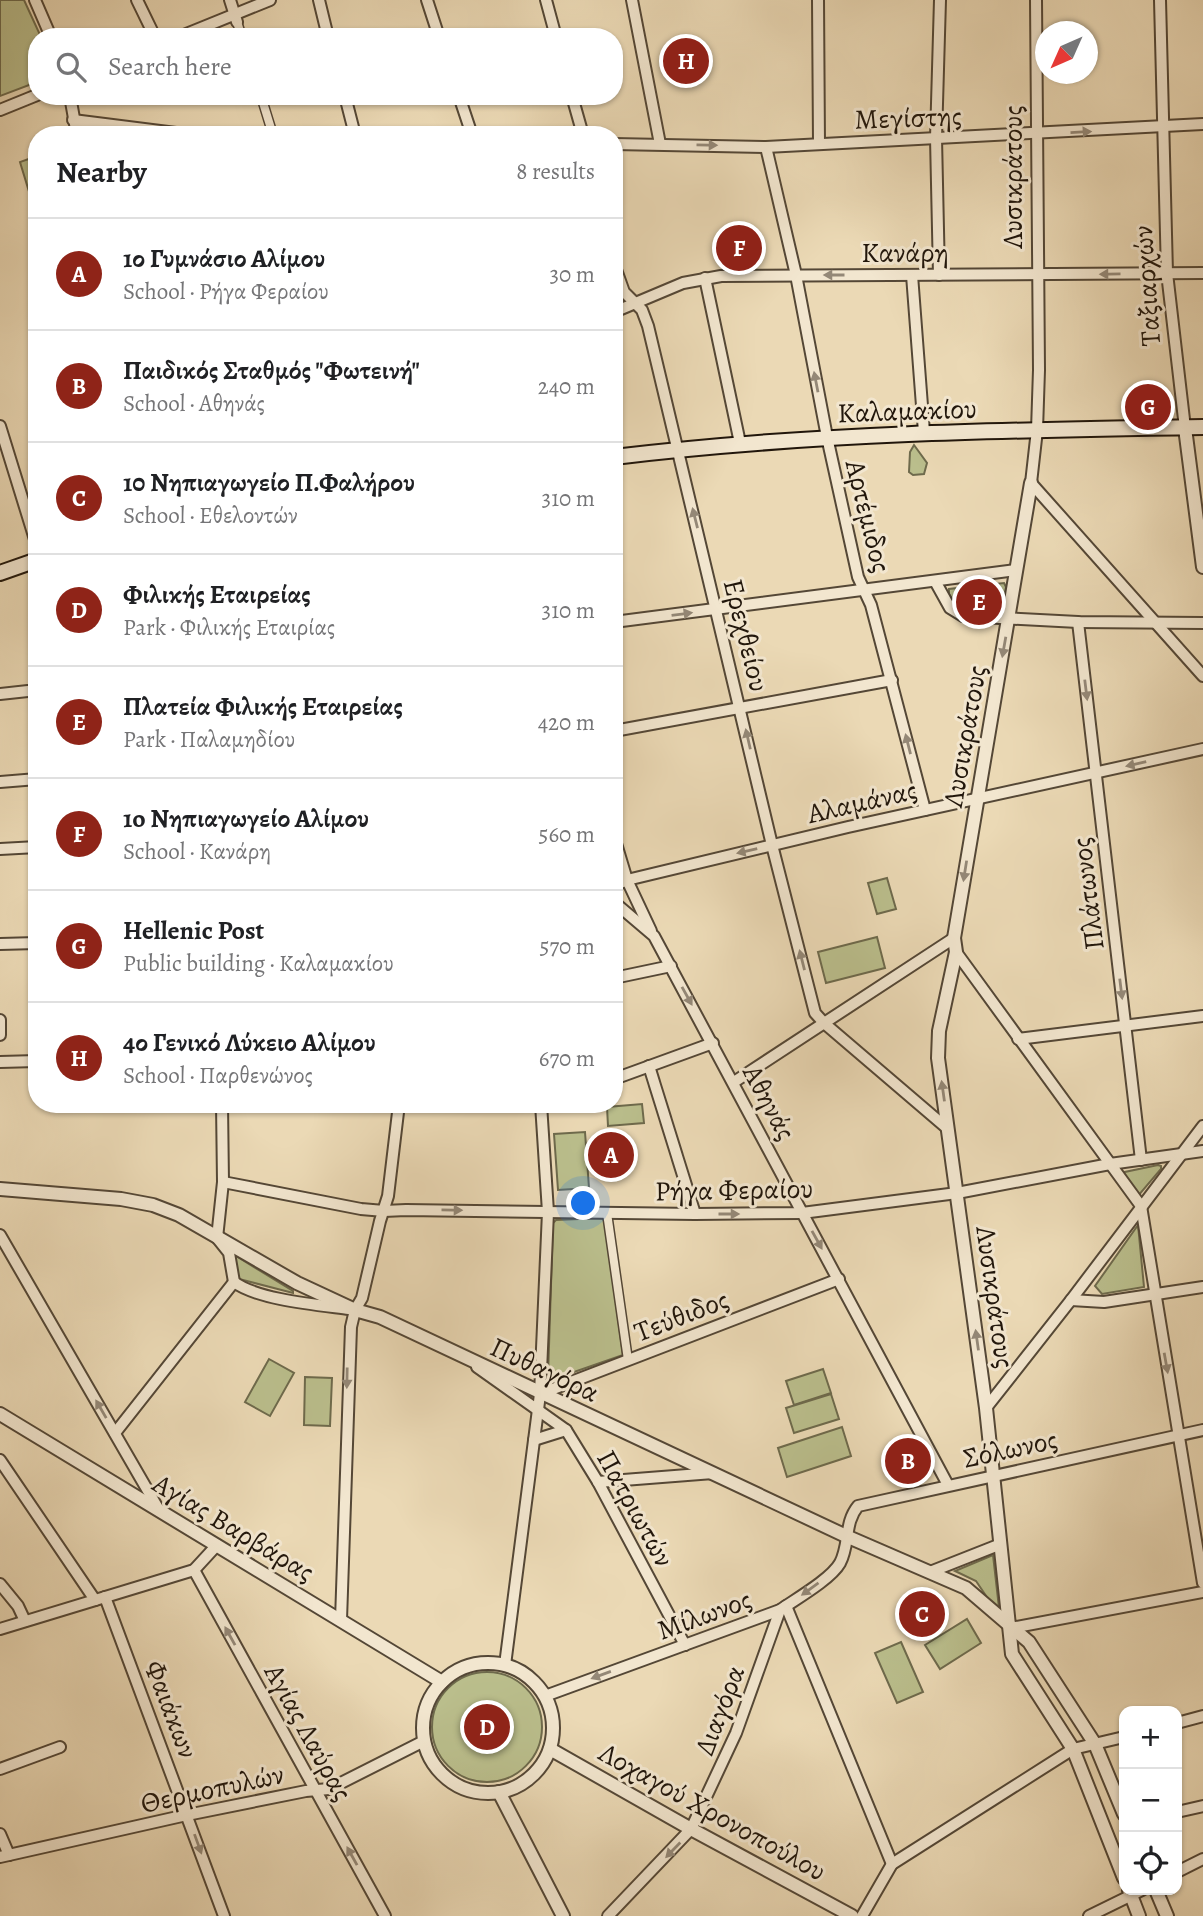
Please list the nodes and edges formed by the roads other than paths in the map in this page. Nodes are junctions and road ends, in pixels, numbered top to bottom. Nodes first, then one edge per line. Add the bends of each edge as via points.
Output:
1 (35, 0) edge
2 (137, 0) edge
3 (230, 0) edge
4 (271, 0) edge
5 (318, 0) edge
6 (427, 0) edge
7 (546, 0) edge
8 (632, 0) edge
9 (818, 0) edge
10 (940, 0) edge
11 (1037, 0) edge
12 (1160, 0) edge
13 (236, 18) junction
14 (47, 28) edge
15 (151, 28) edge
16 (206, 28) edge
17 (239, 28) edge
18 (326, 28) edge
19 (436, 28) edge
20 (554, 28) edge
21 (28, 99) edge
22 (72, 105) edge
23 (264, 105) edge
24 (347, 105) edge
25 (462, 105) edge
26 (575, 105) edge
27 (0, 110) edge
28 (73, 120) junction
29 (1203, 124) edge
30 (75, 126) edge
31 (117, 126) edge
32 (270, 126) edge
33 (353, 126) edge
34 (469, 126) edge
35 (580, 126) edge
36 (1162, 127) junction
37 (1036, 134) junction
38 (936, 138) junction
39 (819, 143) junction
40 (623, 144) edge
41 (660, 144) junction
42 (766, 147) junction
43 (1203, 273) edge
44 (1167, 274) junction
45 (796, 275) junction
46 (912, 275) junction
47 (939, 275) junction
48 (1037, 275) junction
49 (705, 278) junction
50 (623, 289) edge
51 (634, 302) junction
52 (623, 308) edge
53 (0, 426) edge
54 (1203, 427) edge
55 (1185, 428) junction
56 (1037, 430) junction
57 (924, 432) junction
58 (827, 438) junction
59 (740, 443) junction
60 (678, 449) junction
61 (623, 456) edge
62 (1031, 483) junction
63 (28, 517) edge
64 (28, 562) edge
65 (1203, 567) edge
66 (1016, 570) junction
67 (0, 573) edge
68 (935, 581) junction
69 (864, 591) junction
70 (718, 610) junction
71 (1008, 619) junction
72 (623, 621) edge
73 (1154, 621) junction
74 (1078, 622) junction
75 (1203, 624) edge
76 (1203, 676) edge
77 (892, 680) junction
78 (28, 691) edge
79 (0, 694) edge
80 (741, 708) junction
81 (623, 729) edge
82 (1203, 749) edge
83 (1096, 773) junction
84 (28, 780) edge
85 (0, 782) edge
86 (977, 800) junction
87 (925, 810) junction
88 (772, 845) junction
89 (28, 847) edge
90 (0, 849) edge
91 (623, 867) edge
92 (627, 880) junction
93 (623, 882) edge
94 (623, 910) edge
95 (654, 936) junction
96 (954, 938) junction
97 (28, 943) edge
98 (0, 944) edge
99 (956, 952) junction
100 (671, 966) junction
101 (623, 976) edge
102 (1203, 1016) edge
103 (0, 1020) edge
104 (824, 1023) junction
105 (1125, 1025) junction
106 (0, 1035) edge
107 (1018, 1039) junction
108 (713, 1043) junction
109 (28, 1061) edge
110 (0, 1062) edge
111 (649, 1066) junction
112 (623, 1076) edge
113 (734, 1082) junction
114 (222, 1113) edge
115 (398, 1113) edge
116 (542, 1113) edge
117 (1203, 1126) edge
118 (948, 1129) junction
119 (1203, 1152) edge
120 (1180, 1155) junction
121 (1140, 1160) junction
122 (1110, 1164) junction
123 (223, 1182) junction
124 (0, 1189) edge
125 (957, 1193) junction
126 (1141, 1206) junction
127 (384, 1211) junction
128 (548, 1212) junction
129 (607, 1213) junction
130 (802, 1213) junction
131 (695, 1214) junction
132 (0, 1236) edge
133 (217, 1238) junction
134 (839, 1279) junction
135 (234, 1282) junction
136 (1203, 1287) edge
137 (1154, 1296) junction
138 (1071, 1300) junction
139 (355, 1310) junction
140 (464, 1357) junction
141 (628, 1360) junction
142 (540, 1394) junction
143 (986, 1408) junction
144 (538, 1410) junction
145 (0, 1414) edge
146 (566, 1430) junction
147 (1203, 1430) edge
148 (115, 1433) junction
149 (1179, 1435) junction
150 (534, 1440) junction
151 (0, 1460) edge
152 (715, 1473) junction
153 (993, 1475) junction
154 (598, 1482) junction
155 (948, 1485) junction
156 (159, 1510) junction
157 (846, 1536) junction
158 (1002, 1544) junction
159 (217, 1545) junction
160 (194, 1570) junction
161 (930, 1572) junction
162 (1203, 1583) edge
163 (0, 1584) edge
164 (1203, 1592) edge
165 (100, 1598) junction
166 (783, 1608) junction
167 (341, 1620) junction
168 (25, 1621) junction
169 (1011, 1628) junction
170 (0, 1629) edge
171 (685, 1645) junction
172 (505, 1665) junction
173 (442, 1682) junction
174 (545, 1696) junction
175 (1203, 1716) edge
176 (1182, 1722) edge
177 (1119, 1738) edge
178 (424, 1741) junction
179 (1096, 1744) junction
180 (60, 1747) dead end
181 (550, 1749) junction
182 (1073, 1749) junction
183 (0, 1769) edge
184 (316, 1791) junction
185 (499, 1792) junction
186 (1119, 1802) edge
187 (1203, 1806) edge
188 (1182, 1811) edge
189 (188, 1815) junction
190 (691, 1829) junction
191 (0, 1834) edge
192 (5, 1856) edge
193 (1203, 1859) edge
194 (892, 1864) junction
195 (1119, 1865) edge
196 (1182, 1870) edge
197 (1128, 1895) edge
198 (1135, 1895) edge
199 (1158, 1895) edge
200 (224, 1916) edge
201 (385, 1916) edge
202 (563, 1916) edge
203 (608, 1916) edge
204 (852, 1916) edge
205 (862, 1916) edge
206 (1089, 1916) edge
207 (1139, 1916) edge
208 (1167, 1916) edge

1 - 14 street
2 - 15 street
3 - 13 street
4 - 13 street
5 - 18 street
6 - 19 street
7 - 20 street
8 - 41 street
9 - 39 street
10 - 38 street
11 - 37 street, Λυσικράτους
12 - 36 street, Ταξιαρχών
13 - 16 street
13 - 17 street
21 - 27 street
22 - 28 street
23 - 32 street
24 - 33 street
25 - 34 street
26 - 35 street
28 - 30 street
28 - 31 street
29 - 36 street, Μεγίστης
37 -> 36 street, Μεγίστης
36 - 44 street, Ταξιαρχών
37 - 38 street, Μεγίστης
37 - 48 street, Λυσικράτους
38 - 39 street, Μεγίστης
38 - 47 street
39 - 42 street, Μεγίστης
40 - 41 street, Μεγίστης
41 -> 42 street, Μεγίστης
42 - 45 street, Αρτέμιδος
43 - 44 street, Κανάρη
44 -> 48 street, Κανάρη
44 - 55 street, Ταξιαρχών
46 -> 45 street, Κανάρη
45 - 49 street, Κανάρη
58 -> 45 street, Αρτέμιδος
46 - 47 street, Κανάρη
46 - 57 street
47 - 48 street, Κανάρη
48 - 56 street, Λυσικράτους
49 - 51 street, Κανάρη
49 - 59 street
50 - 51 street, Ερεχθείου
51 - 52 street, Κανάρη
51 - 60 street, Ερεχθείου via 648,326
53 - 63 street
54 - 55 main road, Καλαμακίου
55 - 56 main road, Καλαμακίου
55 - 65 street, Ταξιαρχών
56 - 57 main road, Καλαμακίου
56 - 62 street, Λυσικράτους
57 - 58 main road, Καλαμακίου
58 - 59 main road, Καλαμακίου
58 - 69 street, Αρτέμιδος
59 - 60 main road, Καλαμακίου
60 - 61 main road, Καλαμακίου
70 -> 60 street, Ερεχθείου
62 - 66 street, Λυσικράτους
62 - 73 street
64 - 67 main road
66 - 68 street
66 - 71 street, Λυσικράτους
68 - 69 street
68 - 71 street via 956,613
69 - 70 street
69 - 77 street, Αρτέμιδος
72 -> 70 street
70 - 80 street, Ερεχθείου
71 - 74 street
71 -> 86 street, Λυσικράτους
73 - 74 street
73 - 75 street
73 - 76 street
74 -> 83 street, Πλάτωνος
77 - 80 street
87 -> 77 street, Αρτέμιδος
78 - 79 street
80 - 81 street
88 -> 80 street, Ερεχθείου
82 -> 83 street, Αλαμάνας
83 - 86 street, Αλαμάνας
83 -> 105 street, Πλάτωνος
84 - 85 street
86 - 87 street, Αλαμάνας
86 -> 96 street, Λυσικράτους
87 - 88 street, Αλαμάνας
88 -> 92 street, Αλαμάνας
104 -> 88 street, Ερεχθείου via 816,1013
89 - 90 street
91 - 92 street
92 - 93 street, Αλαμάνας
92 - 95 street
94 - 95 street, Αθηνάς
95 - 100 street, Αθηνάς
96 - 99 street, Λυσικράτους
96 - 104 street
97 - 98 street
99 - 107 street
118 -> 99 street, Λυσικράτους via 939,1031
100 - 101 street
100 -> 108 street, Αθηνάς
102 - 105 street
103 - 106 street
104 - 113 street
104 - 118 street
105 - 107 street
105 - 121 street, Πλάτωνος
107 - 122 street
108 - 111 street
108 - 113 street, Αθηνάς
109 - 110 street
111 - 112 street
111 - 131 street
113 - 130 street, Αθηνάς
114 - 123 street
115 - 127 street
116 - 128 street
117 - 120 street
118 - 125 street, Λυσικράτους
119 - 120 street, Ρήγα Φεραίου
120 - 121 street, Ρήγα Φεραίου
120 - 126 street
121 - 122 street, Ρήγα Φεραίου
122 - 125 street, Ρήγα Φεραίου
122 - 126 street
123 - 127 street, Ρήγα Φεραίου
123 - 133 street
124 - 133 street, Πυθαγόρα via 153,1205
125 - 130 street, Ρήγα Φεραίου
143 -> 125 street, Λυσικράτους
126 - 137 street
126 - 138 street
127 -> 128 street, Ρήγα Φεραίου
127 - 139 street
128 - 129 street, Ρήγα Φεραίου
128 - 142 street
129 - 131 street, Ρήγα Φεραίου
129 - 141 street
131 -> 130 street, Ρήγα Φεραίου
130 -> 134 street, Αθηνάς
148 -> 132 street
133 - 135 street via 229,1253
133 - 139 street, Πυθαγόρα
134 - 141 street, Τεύθιδος
134 - 155 street, Αθηνάς
135 - 139 street, Πυθαγόρα via 311,1305
135 - 148 street
136 - 137 street
137 - 138 street via 1088,1303
137 -> 149 street
138 - 143 street
139 - 140 street, Πυθαγόρα
139 -> 167 street via 348,1364
140 - 142 street, Πυθαγόρα
140 - 144 street, Πατριωτών
141 - 142 street, Τεύθιδος
142 - 144 street
142 - 152 street, Πυθαγόρα
143 - 153 street, Λυσικράτους
144 - 146 street, Πατριωτών
144 - 150 street
145 - 156 street, Αγίας Βαρβάρας
146 - 150 street, Πυθαγόρα
146 - 154 street, Πατριωτών
147 - 149 street, Σόλωνος
148 - 156 street
149 - 153 street, Σόλωνος
149 - 162 street
150 - 172 street
151 - 165 street, Φαιάκων
152 - 154 street
152 - 157 street, Πυθαγόρα
153 - 155 street, Σόλωνος
153 - 158 street, Λυσικράτους
154 - 171 street, Πατριωτών
155 - 157 street, Σόλωνος via 858,1506 851,1514
156 - 159 street, Αγίας Βαρβάρας
157 - 161 street, Πυθαγόρα
157 -> 166 street, Μίλωνος via 840,1564
158 - 161 street
158 - 169 street, Λυσικράτους
159 - 160 street
159 - 167 street, Αγίας Βαρβάρας
160 - 165 street
184 -> 160 street, Αγίας Λαύρας
161 - 169 street, Πυθαγόρα via 966,1588
163 - 168 street
164 - 169 street
165 - 168 street
165 - 189 street, Φαιάκων
166 - 171 street, Μίλωνος
166 - 190 street, Διαγόρα via 736,1733
166 - 194 street
167 - 173 street, Αγίας Βαρβάρας
168 - 170 street
169 - 179 street, Πυθαγόρα via 1029,1642
169 - 182 street, Λυσικράτους via 1012,1654
171 -> 174 street, Μίλωνος
172 - 173 street via 476,1664
172 - 174 street via 526,1674
173 - 178 street via 425,1710
174 - 181 street via 554,1731
175 - 176 street
177 - 179 street
178 - 184 street, Θερμοπυλών
178 - 185 street via 448,1779 477,1792
179 - 182 street
179 - 186 street, Πυθαγόρα
180 - 183 street
181 - 185 street via 530,1778
181 - 190 street, Λοχαγού Χρονοπούλου
182 - 194 street
182 - 195 street, Λυσικράτους
184 - 189 street, Θερμοπυλών
201 -> 184 street, Αγίας Λαύρας
185 - 202 street
187 - 188 street
189 - 192 street, Θερμοπυλών
189 -> 200 street, Φαιάκων
190 -> 203 street, Διαγόρα
190 - 204 street, Λοχαγού Χρονοπούλου
191 - 192 street
193 - 196 street
194 - 205 street
197 - 206 street
198 - 207 street
199 - 208 street

